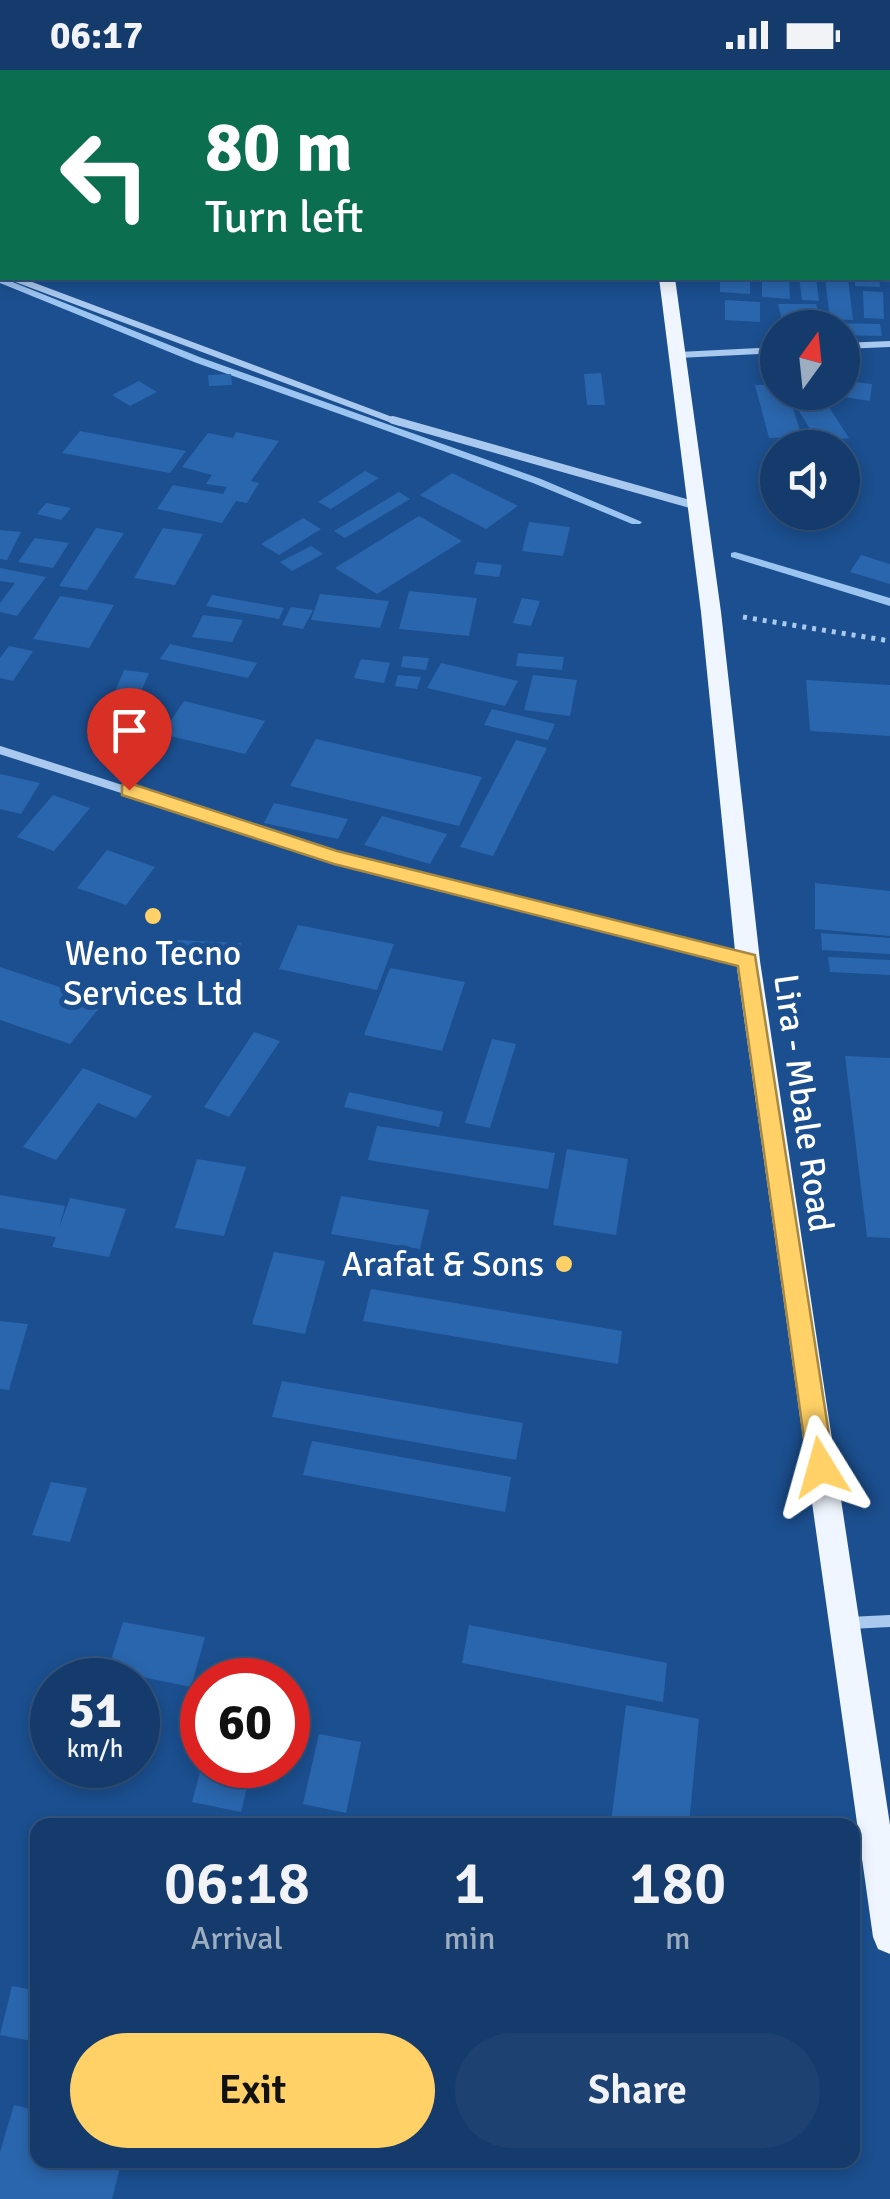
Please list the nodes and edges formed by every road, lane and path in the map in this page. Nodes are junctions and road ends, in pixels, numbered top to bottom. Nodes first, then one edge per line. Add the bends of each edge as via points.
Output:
1 (18, 280) edge
2 (667, 280) edge
3 (890, 344) edge
4 (860, 345) edge
5 (760, 351) edge
6 (678, 355) junction
7 (697, 506) junction
8 (710, 612) junction
9 (890, 641) edge
10 (0, 750) edge
11 (748, 961) junction
12 (890, 1621) edge
13 (843, 1623) junction
14 (890, 1936) edge

1 - 7 street via 421,430
2 - 6 main road, Lira - Mbale Road
3 - 4 street
5 - 6 street
6 - 7 main road, Lira - Mbale Road
7 - 8 main road, Lira - Mbale Road
8 - 9 path
8 - 11 main road, Lira - Mbale Road
10 - 11 street via 334,857
11 - 13 main road, Lira - Mbale Road
12 - 13 street
13 - 14 main road, Lira - Mbale Road

